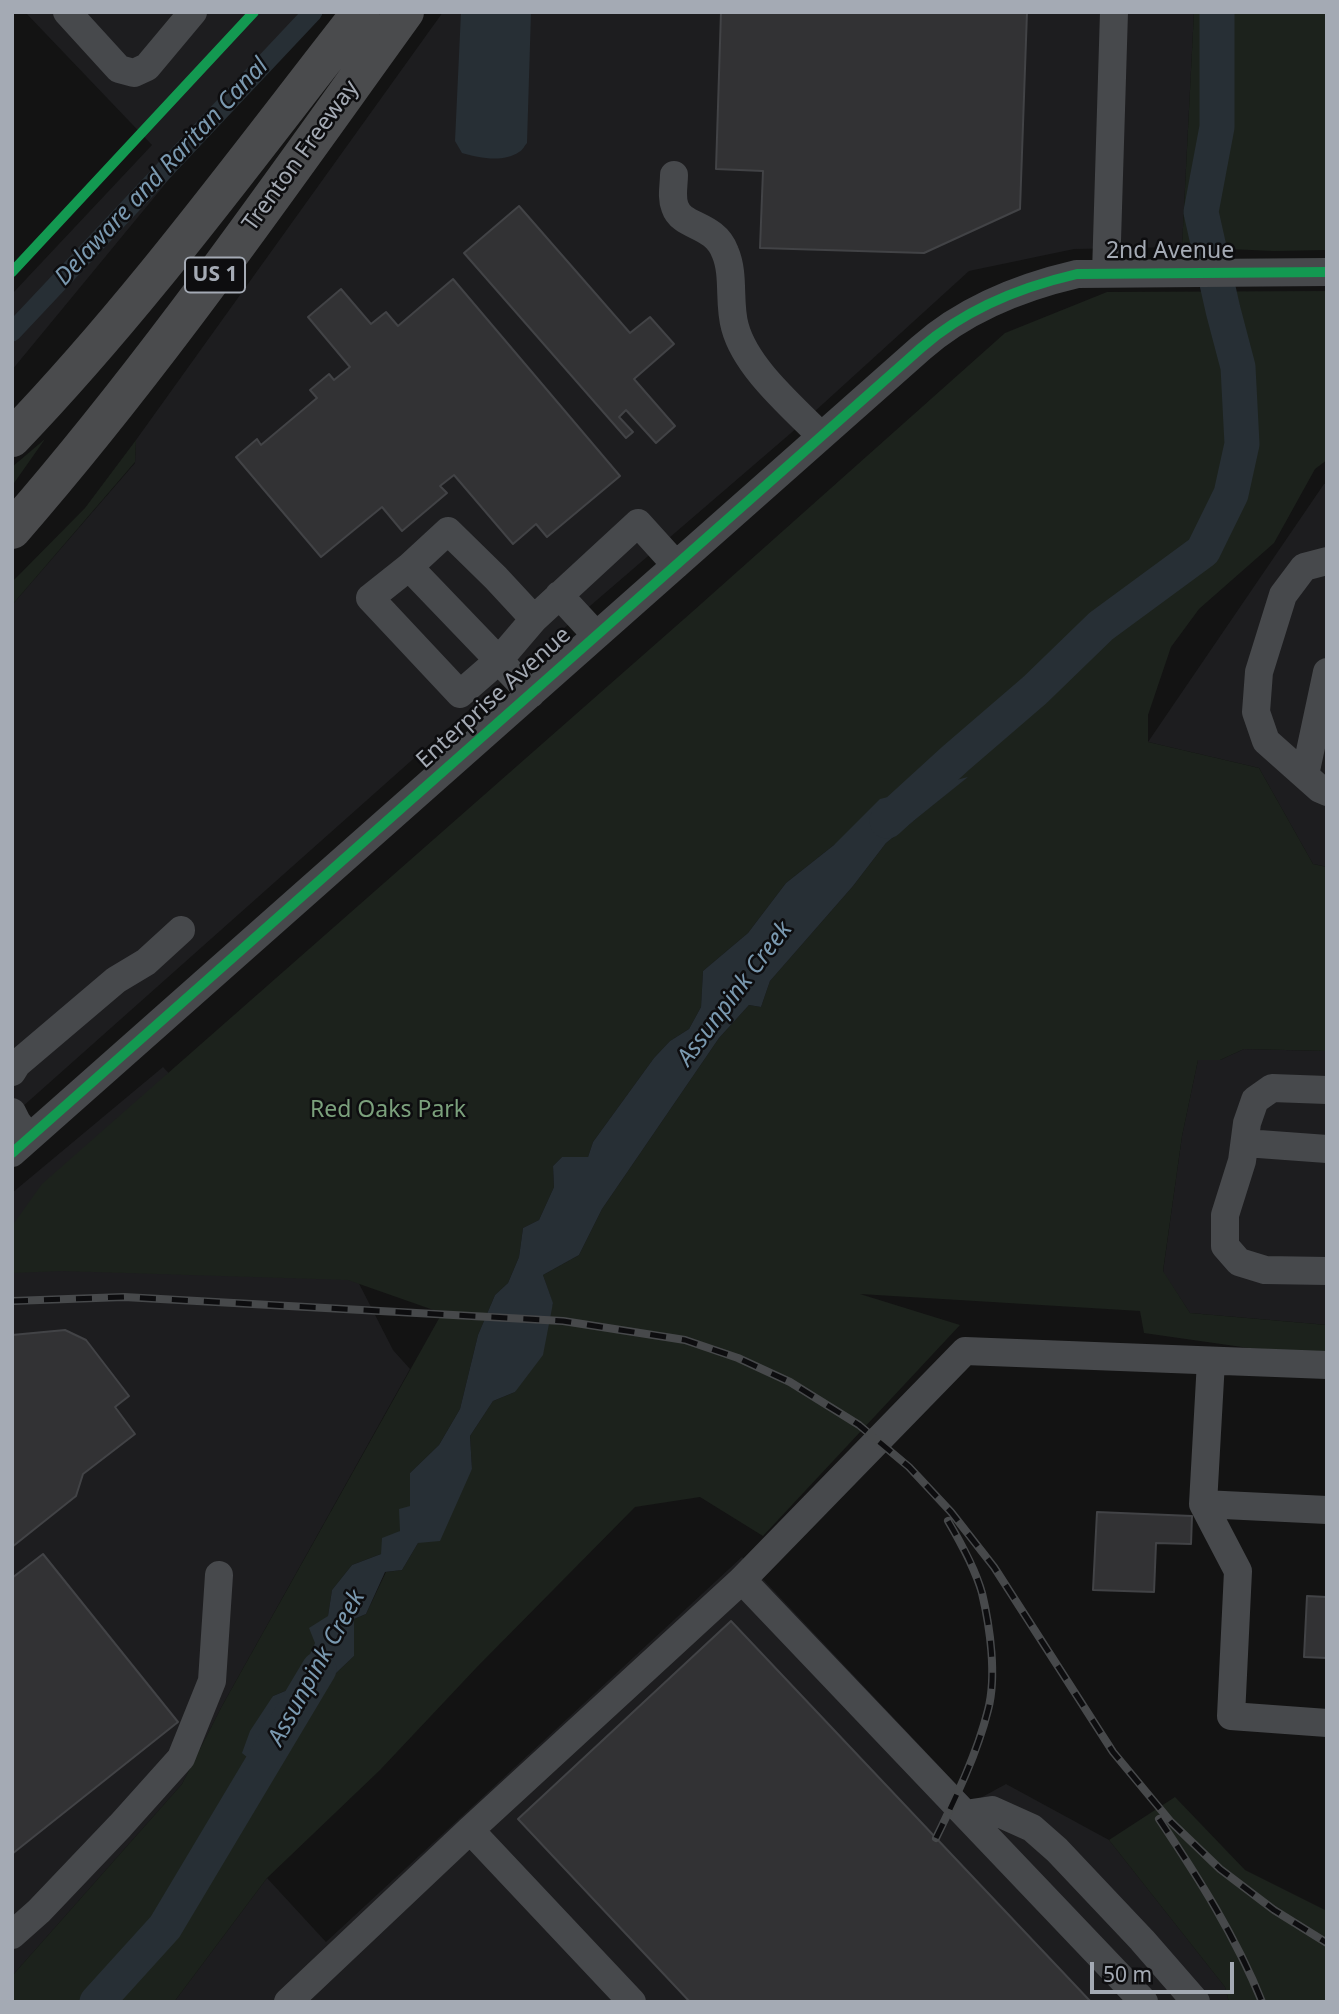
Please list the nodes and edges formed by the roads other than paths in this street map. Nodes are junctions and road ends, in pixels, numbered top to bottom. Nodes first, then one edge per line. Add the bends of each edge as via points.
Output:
1 (67, 12) edge
2 (193, 12) edge
3 (361, 12) edge
4 (405, 12) edge
5 (1114, 12) edge
6 (674, 175) dead end
7 (1327, 272) edge
8 (1106, 273) junction
9 (1016, 292) joint
10 (821, 436) junction
11 (12, 438) edge
12 (12, 530) edge
13 (1327, 561) edge
14 (676, 565) junction
15 (410, 567) junction
16 (559, 595) junction
17 (534, 619) junction
18 (596, 635) junction
19 (499, 660) junction
20 (1327, 672) edge
21 (531, 694) junction
22 (1316, 783) edge
23 (181, 930) dead end
24 (12, 1072) edge
25 (1327, 1090) edge
26 (12, 1112) edge
27 (1245, 1143) junction
28 (21, 1145) edge
29 (1327, 1149) edge
30 (1327, 1271) edge
31 (1211, 1361) junction
32 (1327, 1365) edge
33 (1203, 1504) junction
34 (1327, 1510) edge
35 (219, 1575) dead end
36 (742, 1580) junction
37 (1327, 1723) edge
38 (965, 1814) junction
39 (470, 1830) junction
40 (15, 1928) edge
41 (288, 2002) edge
42 (632, 2002) edge
43 (1144, 2002) edge
44 (1196, 2002) edge

1 - 2 street via 119,69 134,73 147,67
3 - 11 highway, Trenton Freeway / US 1 via 161,267
4 - 12 highway, Trenton Freeway / US 1 via 170,337
5 - 8 street
6 - 10 street via 675,209 686,221 716,236 726,252 732,315 742,348
7 - 8 street, 2nd Avenue
8 - 9 street, 2nd Avenue via 1077,274
9 - 10 street, Enterprise Avenue via 933,337
10 - 14 street, Enterprise Avenue
13 - 22 street via 1304,567 1283,595 1259,673 1256,712 1266,741
14 - 16 street via 638,523
14 - 18 street, Enterprise Avenue
15 - 17 street via 448,531
15 - 19 street
15 - 19 street via 370,598 460,694
16 - 17 street
16 - 18 street
17 - 19 street
18 - 21 street, Enterprise Avenue
19 - 21 street
20 - 22 street
21 - 28 street, Enterprise Avenue
23 - 24 street via 146,962 116,980
25 - 27 street via 1272,1088 1255,1100
26 - 28 street
27 - 29 street
27 - 30 street via 1225,1214 1225,1246 1239,1262 1265,1270
31 - 32 street
31 - 33 street
31 - 36 street via 965,1351
33 - 34 street
33 - 37 street via 1238,1571 1231,1716
35 - 40 street via 212,1681 181,1758 39,1911
36 - 38 street
36 - 39 street
38 - 43 street
38 - 44 street via 992,1810 1031,1828 1057,1850
39 - 41 street
39 - 42 street

